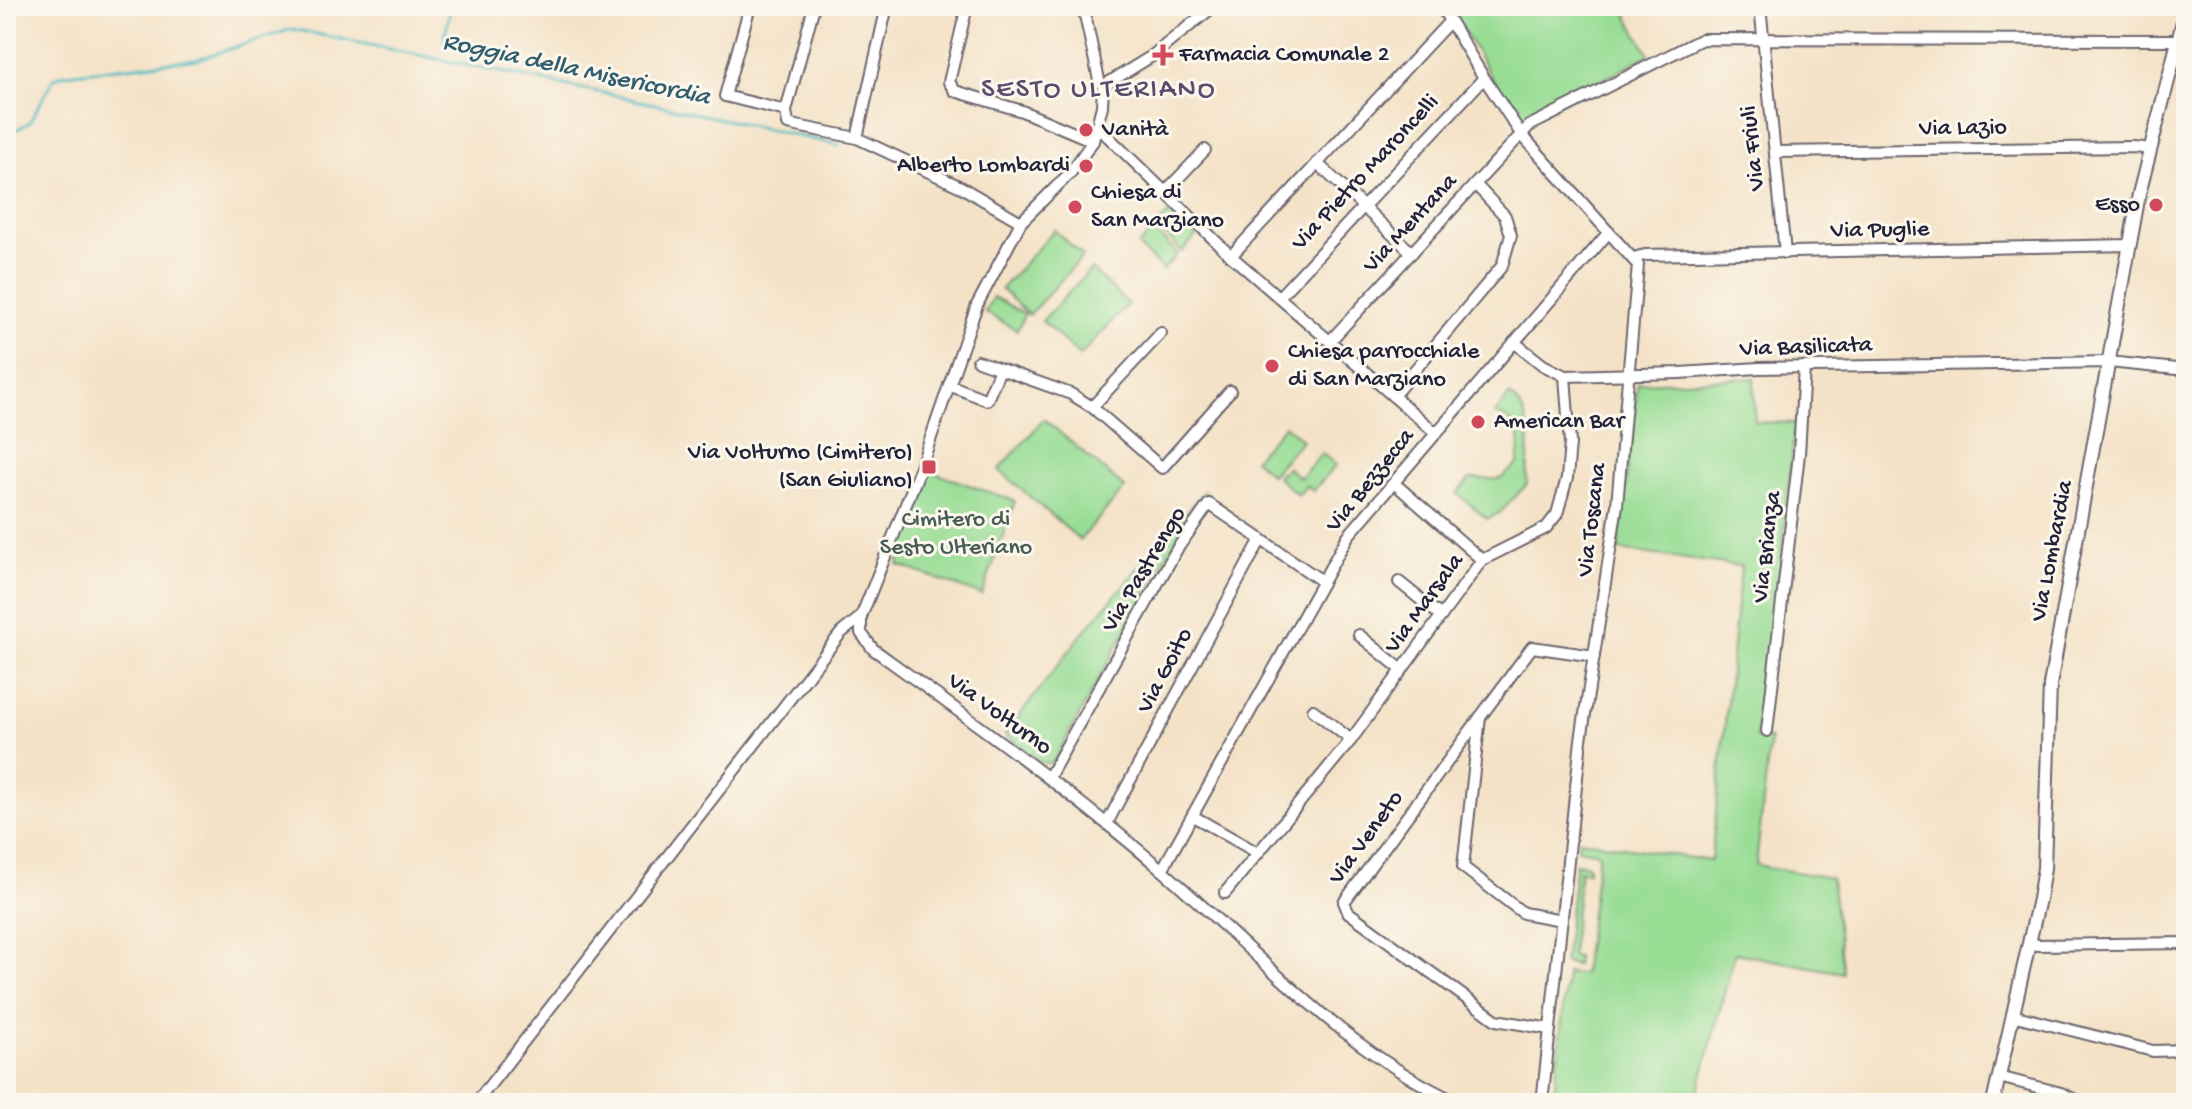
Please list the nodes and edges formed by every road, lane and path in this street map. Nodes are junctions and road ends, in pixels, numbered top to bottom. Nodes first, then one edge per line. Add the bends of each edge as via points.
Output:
1 (750, 6) edge
2 (814, 6) edge
3 (887, 6) edge
4 (967, 6) edge
5 (1083, 6) edge
6 (1214, 6) edge
7 (1441, 6) edge
8 (1760, 6) edge
9 (2186, 10) edge
10 (1449, 22) junction
11 (1762, 39) junction
12 (2179, 40) junction
13 (1484, 78) junction
14 (1103, 86) junction
15 (786, 111) junction
16 (1098, 127) junction
17 (1521, 134) junction
18 (857, 138) junction
19 (1093, 141) junction
20 (2151, 149) junction
21 (1205, 150) dead end
22 (1775, 152) junction
23 (1317, 163) junction
24 (1475, 184) junction
25 (1165, 192) junction
26 (1362, 206) junction
27 (1021, 222) junction
28 (1609, 232) junction
29 (2130, 245) junction
30 (1412, 253) junction
31 (1785, 253) junction
32 (1231, 256) junction
33 (1633, 258) junction
34 (1279, 297) junction
35 (1161, 333) dead end
36 (1330, 341) junction
37 (1514, 342) junction
38 (978, 361) dead end
39 (2109, 362) junction
40 (1804, 367) junction
41 (1000, 369) junction
42 (2186, 370) edge
43 (1630, 375) junction
44 (1565, 376) junction
45 (949, 385) junction
46 (1230, 391) dead end
47 (1393, 396) junction
48 (1092, 407) junction
49 (1436, 433) junction
50 (1394, 483) junction
51 (1261, 539) junction
52 (1482, 560) junction
53 (1322, 581) junction
54 (1399, 582) dead end
55 (1441, 616) junction
56 (861, 617) junction
57 (1359, 635) dead end
58 (1594, 656) junction
59 (1402, 670) junction
60 (1313, 710) dead end
61 (1480, 716) junction
62 (1767, 731) dead end
63 (1351, 740) junction
64 (1049, 777) junction
65 (1193, 816) junction
66 (1107, 823) junction
67 (1258, 853) junction
68 (1162, 870) junction
69 (1225, 893) dead end
70 (1562, 920) junction
71 (2029, 942) junction
72 (2186, 943) edge
73 (2012, 1015) junction
74 (1550, 1029) junction
75 (2186, 1050) edge
76 (1999, 1077) junction
77 (476, 1103) edge
78 (1459, 1103) edge
79 (1542, 1103) edge
80 (1993, 1103) edge
81 (2082, 1103) edge

1 - 15 street via 725,96
2 - 15 street
3 - 18 street
4 - 19 street via 951,87
5 - 14 street
6 - 14 street via 1152,56
7 - 10 street
8 - 11 street, Via Friuli
9 - 12 street, Via Lombardia
10 - 13 street
10 - 23 street
11 - 12 street, Via Mentana
11 - 17 street, Via Mentana via 1702,39
11 - 22 street, Via Friuli
12 - 20 street, Via Lombardia
13 - 17 street
13 - 26 street, Via Pietro Maroncelli
14 - 16 street
15 - 18 street via 788,124
16 - 19 street
16 - 25 street
17 - 24 street, Via Mentana
17 - 28 street
18 - 27 street
19 - 27 street
20 - 22 street, Via Lazio
20 - 29 street, Via Lombardia
21 - 25 street
22 - 31 street, Via Friuli
23 - 26 street
23 - 32 street
24 - 30 street, Via Mentana
24 - 47 street via 1505,216 1511,235 1502,266
25 - 32 street
26 - 30 street
26 - 34 street, Via Pietro Maroncelli
27 - 45 street via 977,305
28 - 33 street
28 - 37 street, Via Bezzecca
29 - 31 street, Via Puglie
29 - 39 street, Via Lombardia
30 - 36 street, Via Mentana
31 - 33 street, Via Puglie
32 - 34 street
33 - 43 street, Via Toscana via 1638,265
34 - 36 street
35 - 48 street
36 - 47 street
37 - 44 street
37 - 49 street, Via Bezzecca
38 - 41 street
39 - 40 street, Via Basilicata
39 - 42 street, Via Basilicata
39 - 71 street, Via Lombardia via 2050,685 2044,868
40 - 43 street, Via Basilicata
40 - 62 street, Via Brianza
41 - 45 street via 987,400
41 - 48 street
43 - 44 street, Via Basilicata
43 - 58 street, Via Toscana
44 - 52 street, Via Marsala via 1570,443 1557,514 1546,528
45 - 56 street
46 - 48 street via 1162,468
47 - 49 street
49 - 50 street, Via Bezzecca
50 - 52 street
50 - 53 street, Via Bezzecca via 1348,536
51 - 53 street, Via Pastrengo
51 - 64 street, Via Pastrengo via 1209,504 1177,549
51 - 66 street, Via Goito
52 - 55 street, Via Marsala
53 - 65 street, Via Bezzecca
54 - 55 street
55 - 59 street, Via Marsala
56 - 64 street, Via Volturno via 861,633 873,649
56 - 77 street via 841,633
57 - 59 street
58 - 61 street, Via Veneto via 1532,647
58 - 70 street, Via Toscana
59 - 63 street, Via Marsala
60 - 63 street
61 - 70 street via 1463,867 1523,913
61 - 74 street, Via Veneto via 1344,907 1496,1020
63 - 67 street, Via Marsala
64 - 66 street, Via Volturno
65 - 67 street
65 - 68 street, Via Bezzecca
66 - 68 street, Via Volturno
67 - 69 street, Via Marsala
68 - 78 street, Via Volturno via 1372,1053
70 - 74 street, Via Toscana
71 - 72 street
71 - 73 street, Via Lombardia
73 - 75 street via 2153,1051
73 - 76 street, Via Lombardia
74 - 79 street, Via Toscana
76 - 80 street, Via Lombardia
76 - 81 street

